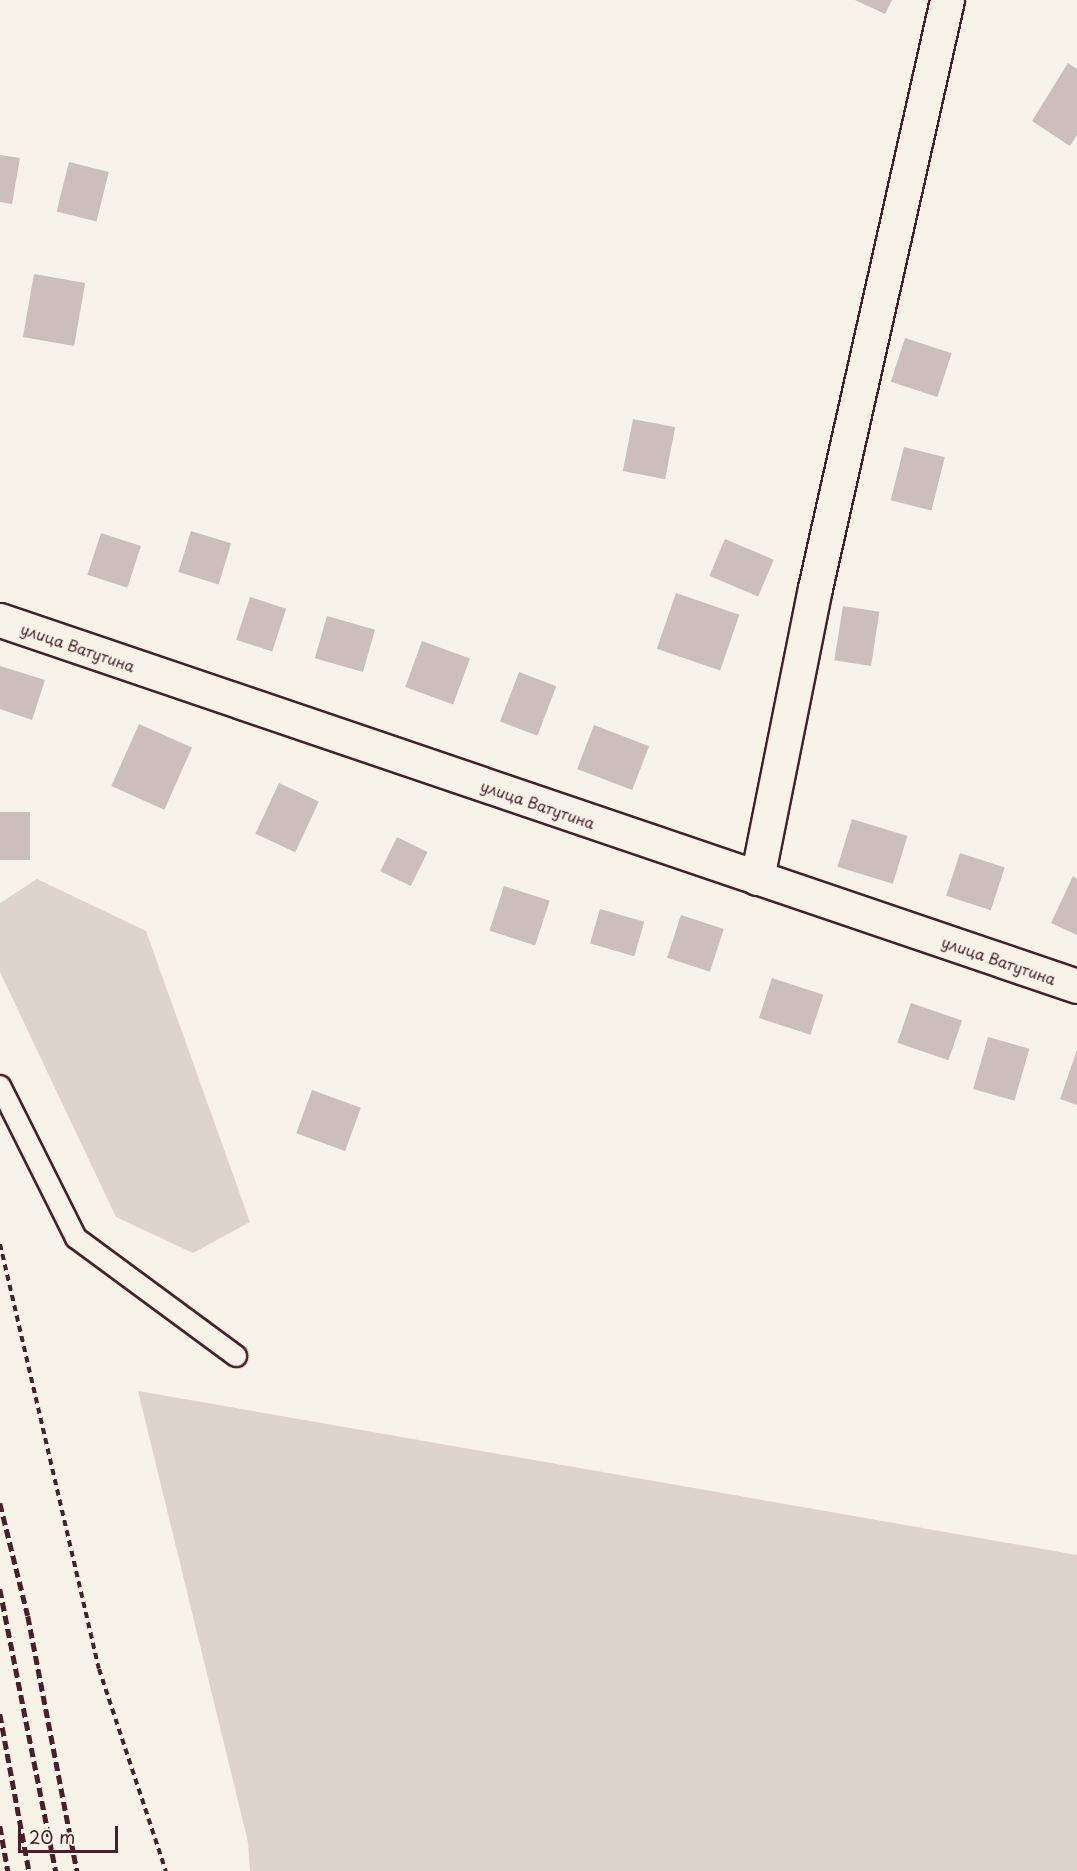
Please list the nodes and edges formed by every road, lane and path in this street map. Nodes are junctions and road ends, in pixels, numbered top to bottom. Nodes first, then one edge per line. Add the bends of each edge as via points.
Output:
1 (947, 0) edge
2 (0, 620) edge
3 (757, 878) junction
4 (1077, 986) edge
5 (0, 1086) edge
6 (0, 1244) edge
7 (236, 1356) dead end
8 (166, 1871) edge

1 - 3 street via 815,588
2 - 3 street, улица Ватутина
3 - 4 street, улица Ватутина
5 - 7 lane via 76,1238
6 - 8 path via 99,1669

